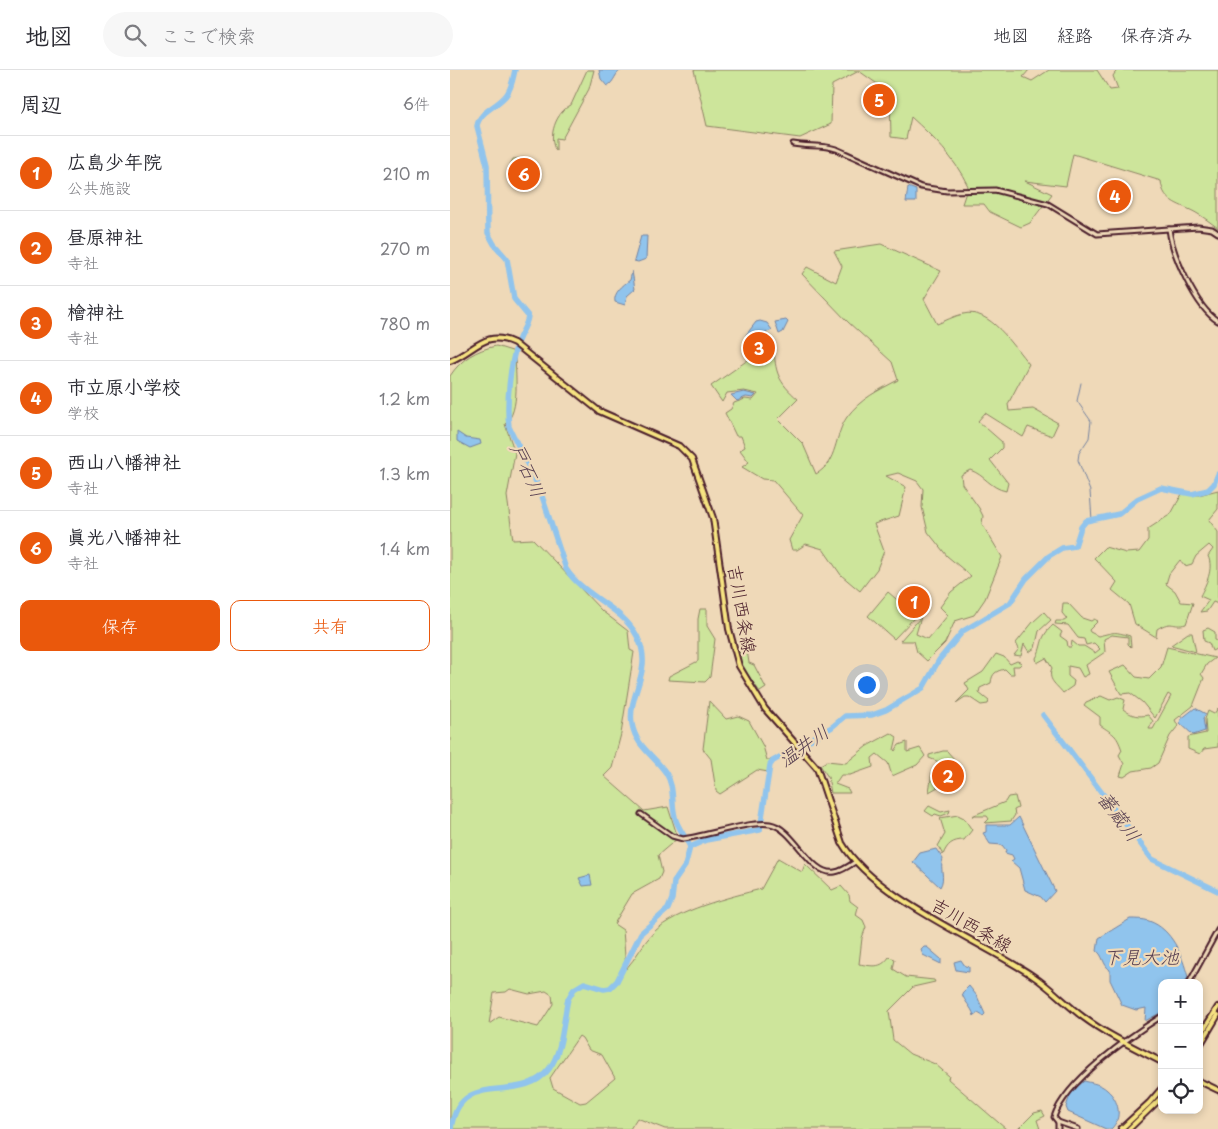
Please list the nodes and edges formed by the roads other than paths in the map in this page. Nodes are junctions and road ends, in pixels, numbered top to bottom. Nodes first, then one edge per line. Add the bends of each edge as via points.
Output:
1 (793, 144) dead end
2 (1170, 228) junction
3 (1218, 232) edge
4 (1218, 321) edge
5 (450, 362) edge
6 (641, 814) dead end
7 (855, 862) junction
8 (1218, 930) edge
9 (1191, 979) edge
10 (1218, 1007) edge
11 (1218, 1015) edge
12 (1158, 1019) edge
13 (1203, 1031) edge
14 (1203, 1040) edge
15 (1123, 1042) junction
16 (1158, 1060) edge
17 (1203, 1083) edge
18 (1218, 1090) edge
19 (1158, 1093) edge
20 (1158, 1101) edge
21 (1058, 1122) junction
22 (1058, 1129) edge
23 (1078, 1129) edge
24 (1121, 1129) edge
25 (1129, 1129) edge

1 - 2 street via 808,147 826,145 921,188 995,190 1048,204 1096,234
2 - 3 street via 1198,227
2 - 4 street via 1176,260 1211,317
5 - 7 main road, 吉川西条線 via 490,338 504,339 599,411 679,446 692,459 713,518 728,629 739,666 765,708 820,774 842,843
6 - 7 street via 672,836 683,839 759,824 772,825 785,832 822,870 833,873
7 - 15 main road, 吉川西条線 via 902,898 1033,975 1083,1017
8 - 9 street
10 - 13 main road
11 - 14 main road
12 - 15 street
15 - 16 main road, 吉川西条線
15 - 21 street via 1062,1098 1054,1117
17 - 18 main road
19 - 24 main road
20 - 25 main road
21 - 22 street
21 - 23 street

